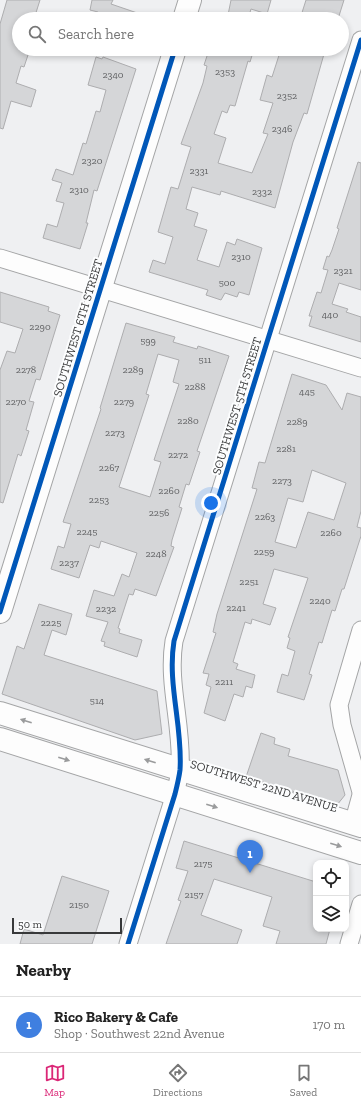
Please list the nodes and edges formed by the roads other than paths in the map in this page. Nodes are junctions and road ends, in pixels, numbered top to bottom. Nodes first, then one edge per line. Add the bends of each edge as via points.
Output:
1 (190, 0) edge
2 (186, 12) edge
3 (361, 40) edge
4 (173, 56) edge
5 (0, 258) edge
6 (100, 289) junction
7 (268, 339) junction
8 (361, 368) edge
9 (0, 612) edge
10 (361, 630) edge
11 (0, 713) edge
12 (0, 740) edge
13 (180, 770) junction
14 (175, 794) junction
15 (361, 794) edge
16 (357, 825) edge
17 (361, 852) edge
18 (361, 904) edge
19 (128, 944) edge
20 (349, 944) edge

1 - 2 main road
3 - 7 street, SOUTHWEST 5TH STREET
4 - 6 main road, SOUTHWEST 6TH STREET
5 - 6 street
6 - 7 street
6 - 9 main road, SOUTHWEST 6TH STREET
7 - 8 street
7 - 13 street, SOUTHWEST 5TH STREET via 174,641 172,663
10 - 15 street via 339,710
13 -> 11 main road, SOUTHWEST 22ND AVENUE
12 -> 14 main road
13 - 14 street, SOUTHWEST 5TH STREET
13 - 16 main road, SOUTHWEST 22ND AVENUE
14 -> 17 main road
14 - 19 street, SOUTHWEST 5TH STREET
15 - 16 street
18 - 20 street

